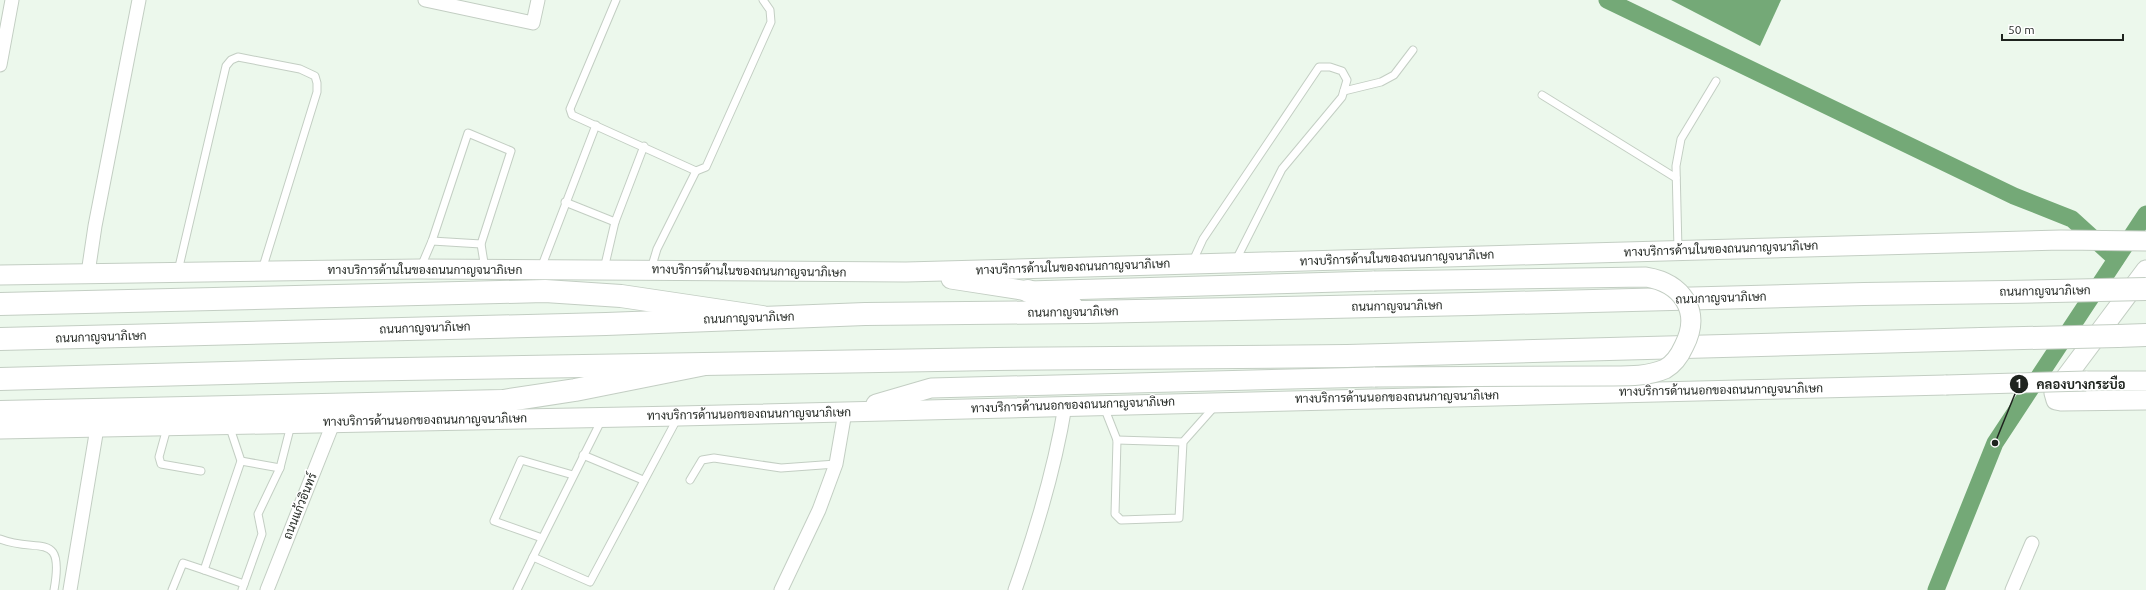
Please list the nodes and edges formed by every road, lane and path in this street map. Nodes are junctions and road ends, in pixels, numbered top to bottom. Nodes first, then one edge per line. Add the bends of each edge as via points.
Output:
1 (12, 0) edge
2 (139, 0) edge
3 (424, 0) edge
4 (538, 0) edge
5 (616, 0) edge
6 (763, 0) edge
7 (440, 2) edge
8 (1413, 50) dead end
9 (0, 65) edge
10 (1716, 81) dead end
11 (1344, 91) junction
12 (1542, 95) dead end
13 (596, 125) junction
14 (644, 146) junction
15 (696, 171) junction
16 (1676, 178) junction
17 (565, 202) junction
18 (615, 222) junction
19 (432, 241) junction
20 (2146, 241) edge
21 (481, 244) junction
22 (1678, 250) junction
23 (1236, 262) junction
24 (1192, 264) junction
25 (420, 269) junction
26 (540, 269) junction
27 (604, 269) junction
28 (486, 270) junction
29 (651, 270) junction
30 (2146, 270) edge
31 (261, 272) junction
32 (906, 272) junction
33 (88, 273) junction
34 (178, 273) junction
35 (0, 275) edge
36 (2146, 289) edge
37 (1028, 291) junction
38 (0, 304) edge
39 (1086, 312) junction
40 (762, 318) junction
41 (2146, 335) edge
42 (0, 340) edge
43 (705, 364) junction
44 (0, 379) edge
45 (2146, 381) edge
46 (2146, 400) edge
47 (1219, 401) junction
48 (1103, 404) junction
49 (1065, 406) junction
50 (0, 412) edge
51 (848, 412) junction
52 (224, 416) junction
53 (678, 416) junction
54 (603, 417) junction
55 (334, 421) junction
56 (292, 422) junction
57 (168, 425) junction
58 (97, 428) junction
59 (0, 429) edge
60 (1117, 440) junction
61 (1183, 442) junction
62 (583, 455) junction
63 (241, 461) junction
64 (836, 464) junction
65 (280, 468) junction
66 (201, 471) dead end
67 (573, 475) junction
68 (643, 480) junction
69 (690, 480) dead end
70 (542, 538) junction
71 (0, 539) edge
72 (2032, 543) dead end
73 (533, 557) junction
74 (204, 570) junction
75 (243, 587) edge
76 (54, 590) edge
77 (70, 590) edge
78 (172, 590) edge
79 (267, 590) edge
80 (517, 590) edge
81 (781, 590) edge
82 (1015, 590) edge
83 (2012, 590) edge

1 - 9 street
2 - 33 street
3 - 7 street
4 - 7 street via 533,23
5 - 13 lane via 570,109 572,115
6 - 15 lane via 770,10 771,22 706,167
8 - 11 lane via 1394,75 1381,82
10 - 16 lane via 1681,139
11 - 23 lane via 1342,97 1282,169
11 - 24 lane via 1347,80 1342,71 1319,67 1203,239
12 - 16 lane
13 - 14 lane
13 - 17 lane
14 - 15 lane
14 - 18 lane
15 - 29 lane via 657,249
16 - 22 lane
17 - 18 lane
17 - 26 lane
18 - 27 lane
19 - 21 lane
19 - 21 lane via 468,133 511,151
19 - 25 lane
20 - 22 main road, ทางบริการด้านในของถนนกาญจนาภิเษก via 2061,240
21 - 28 lane
22 - 23 main road, ทางบริการด้านในของถนนกาญจนาภิเษก
23 - 24 main road, ทางบริการด้านในของถนนกาญจนาภิเษก
24 - 32 main road, ทางบริการด้านในของถนนกาญจนาภิเษก
25 - 28 main road, ทางบริการด้านในของถนนกาญจนาภิเษก
25 - 31 main road, ทางบริการด้านในของถนนกาญจนาภิเษก
26 - 27 main road, ทางบริการด้านในของถนนกาญจนาภิเษก
26 - 28 main road, ทางบริการด้านในของถนนกาญจนาภิเษก
27 - 29 main road, ทางบริการด้านในของถนนกาญจนาภิเษก
29 - 32 main road, ทางบริการด้านในของถนนกาญจนาภิเษก
30 - 46 main road via 2054,394 2056,400 2062,401
31 - 34 main road, ทางบริการด้านในของถนนกาญจนาภิเษก
31 - 34 lane via 318,83 315,76 300,69 238,57 226,66
32 - 37 main road
33 - 34 main road, ทางบริการด้านในของถนนกาญจนาภิเษก
33 - 35 main road, ทางบริการด้านในของถนนกาญจนาภิเษก
36 - 39 highway, ถนนกาญจนาภิเษก, bridge
37 - 39 highway
37 - 51 main road, bridge via 1374,281 1646,277 1671,284 1680,292 1687,303 1690,326 1688,338 1674,362 1664,369 1648,374 1375,377 932,388
38 - 40 highway via 558,292 621,296
39 - 40 highway, ถนนกาญจนาภิเษก via 865,314
40 - 42 highway, ถนนกาญจนาภิเษก
41 - 43 highway, bridge via 1347,356
43 - 44 highway
43 - 52 highway via 568,392 503,401
45 - 47 main road, ทางบริการด้านนอกของถนนกาญจนาภิเษก, bridge
47 - 48 main road, ทางบริการด้านนอกของถนนกาญจนาภิเษก
47 - 61 lane
48 - 49 main road, ทางบริการด้านนอกของถนนกาญจนาภิเษก
48 - 60 lane
49 - 51 main road, ทางบริการด้านนอกของถนนกาญจนาภิเษก
49 - 82 street via 1060,439
50 - 52 highway
51 - 53 main road, ทางบริการด้านนอกของถนนกาญจนาภิเษก
51 - 64 street
52 - 56 main road, ทางบริการด้านนอกของถนนกาญจนาภิเษก
52 - 57 main road, ทางบริการด้านนอกของถนนกาญจนาภิเษก
52 - 63 lane
53 - 54 main road, ทางบริการด้านนอกของถนนกาญจนาภิเษก
53 - 68 lane
54 - 55 main road, ทางบริการด้านนอกของถนนกาญจนาภิเษก
54 - 62 lane
55 - 56 main road, ทางบริการด้านนอกของถนนกาญจนาภิเษก
55 - 79 street, ถนนแก้วอินทร์
56 - 65 lane
57 - 58 main road, ทางบริการด้านนอกของถนนกาญจนาภิเษก
57 - 66 lane via 159,457 161,464
58 - 59 main road, ทางบริการด้านนอกของถนนกาญจนาภิเษก
58 - 77 street
60 - 61 lane
60 - 61 lane via 1115,514 1121,520 1179,518
62 - 67 lane
62 - 68 lane
63 - 65 lane
63 - 74 lane
64 - 69 lane via 781,468 708,459 702,460
64 - 81 street via 819,510
65 - 75 lane via 258,514 262,534
67 - 70 lane
67 - 70 lane via 521,460 494,521
68 - 73 lane via 590,582
70 - 73 lane
71 - 76 lane via 12,544 37,544 51,549 57,557 58,572
72 - 83 street
73 - 80 lane
74 - 75 lane
74 - 78 lane via 183,563

